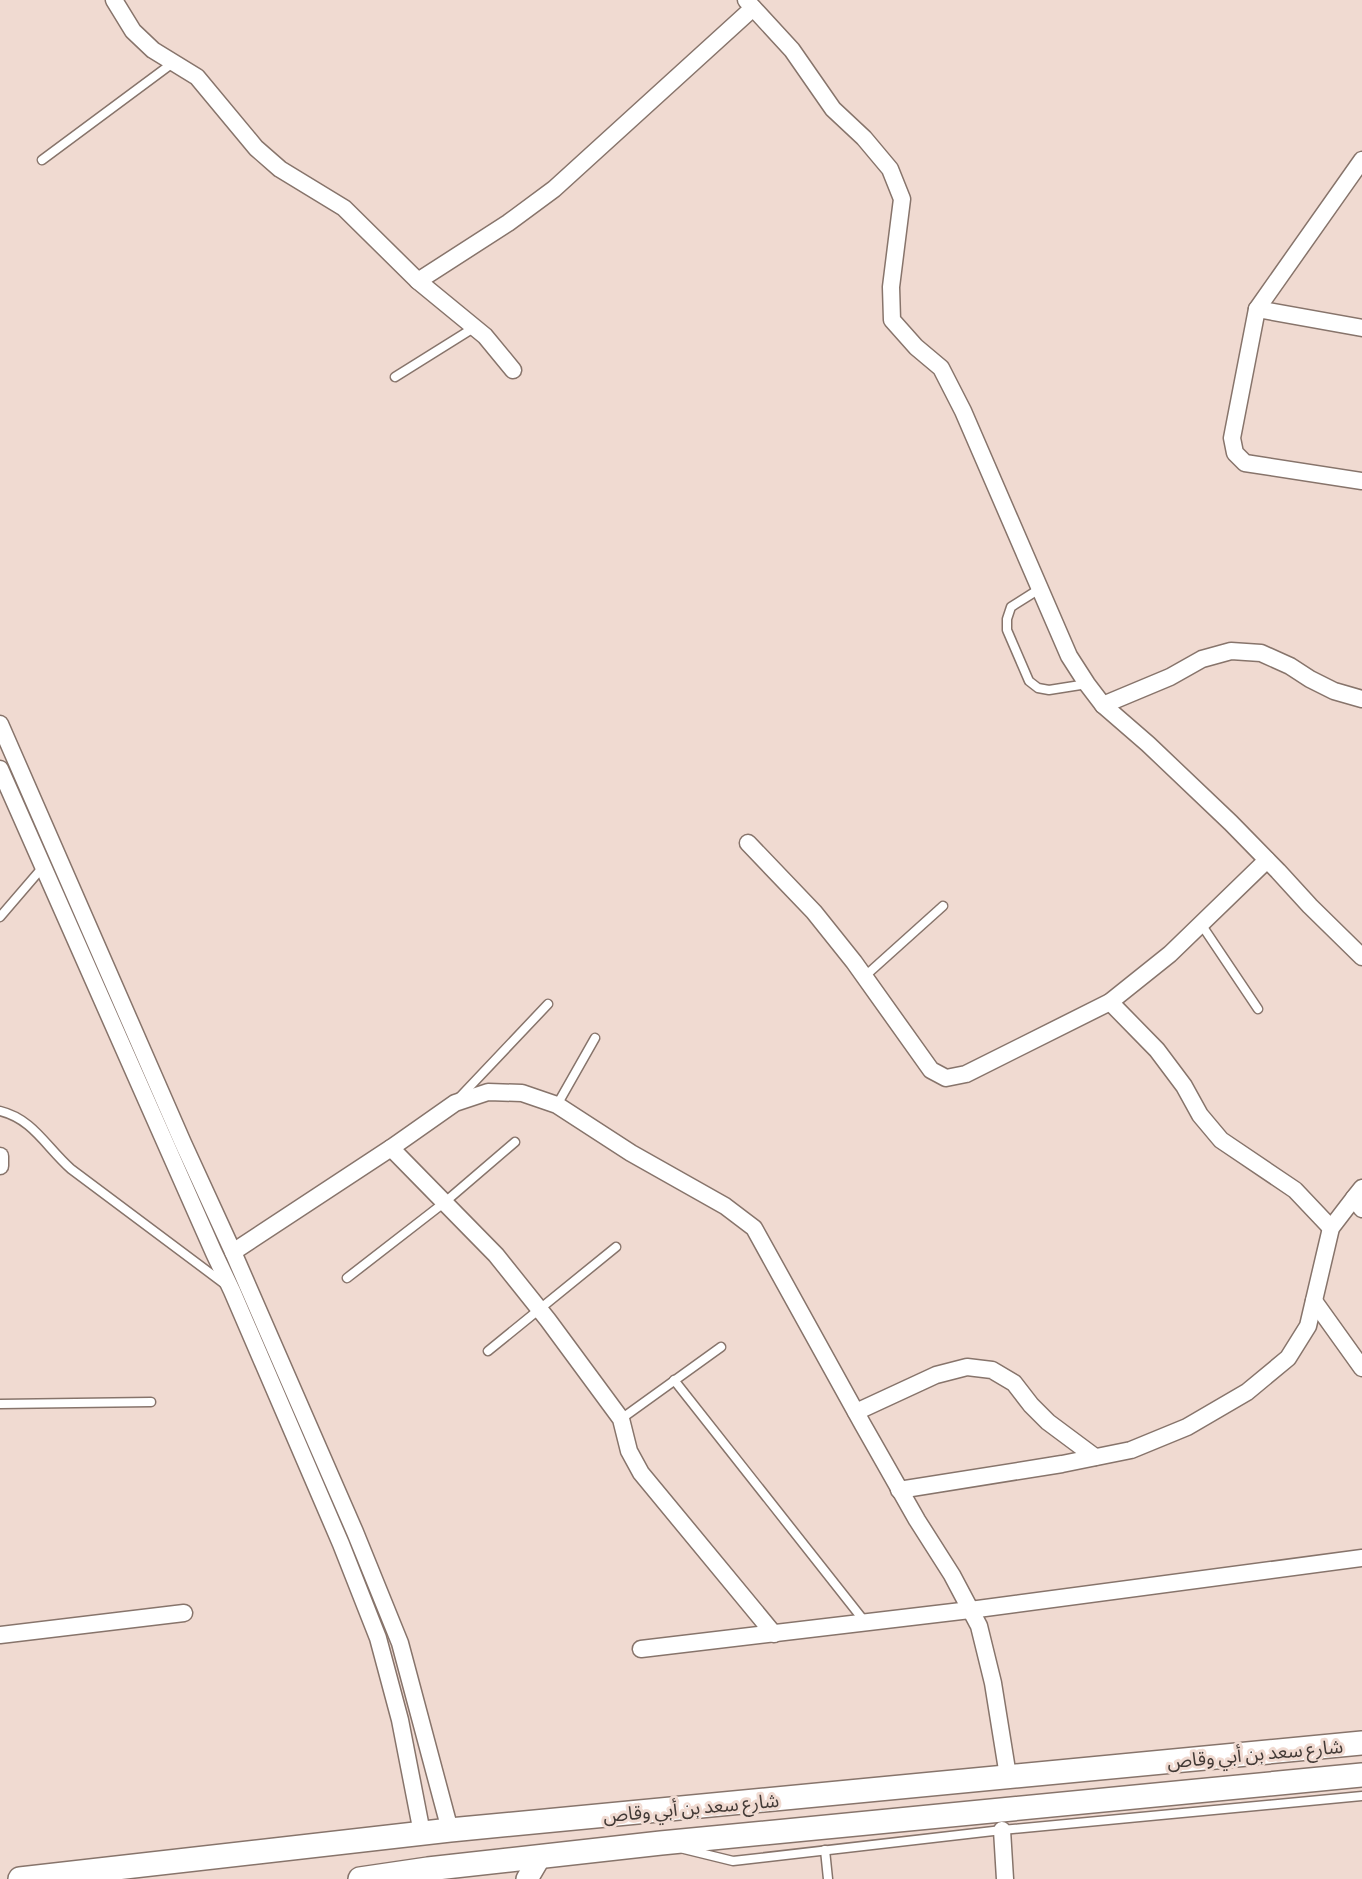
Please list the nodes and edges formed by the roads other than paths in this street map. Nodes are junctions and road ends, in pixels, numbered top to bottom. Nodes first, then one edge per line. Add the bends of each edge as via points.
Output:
1 (114, 0) edge
2 (750, 4) edge
3 (174, 62) junction
4 (42, 160) dead end
5 (1362, 160) edge
6 (418, 281) junction
7 (1257, 309) junction
8 (475, 327) junction
9 (1362, 328) edge
10 (513, 370) dead end
11 (395, 377) dead end
12 (1362, 481) edge
13 (1041, 588) junction
14 (1087, 684) junction
15 (1362, 699) edge
16 (1103, 705) junction
17 (0, 724) edge
18 (0, 769) edge
19 (748, 843) dead end
20 (1267, 860) junction
21 (42, 868) junction
22 (943, 906) dead end
23 (0, 917) edge
24 (1201, 924) junction
25 (1362, 957) edge
26 (864, 977) junction
27 (1110, 1002) junction
28 (548, 1004) dead end
29 (1258, 1009) dead end
30 (595, 1038) dead end
31 (455, 1103) junction
32 (557, 1105) junction
33 (0, 1111) edge
34 (515, 1142) dead end
35 (391, 1148) junction
36 (0, 1156) edge
37 (0, 1166) edge
38 (1359, 1198) edge
39 (446, 1202) junction
40 (1331, 1228) junction
41 (616, 1247) dead end
42 (233, 1252) junction
43 (347, 1278) dead end
44 (232, 1291) junction
45 (1314, 1301) junction
46 (539, 1309) junction
47 (722, 1347) dead end
48 (488, 1352) dead end
49 (1362, 1368) edge
50 (674, 1380) junction
51 (150, 1402) dead end
52 (0, 1404) edge
53 (856, 1412) junction
54 (621, 1419) junction
55 (1095, 1457) junction
56 (900, 1490) junction
57 (1362, 1558) edge
58 (970, 1610) junction
59 (184, 1613) dead end
60 (866, 1623) junction
61 (0, 1634) edge
62 (774, 1634) junction
63 (641, 1649) dead end
64 (1362, 1743) edge
65 (430, 1754) junction
66 (407, 1758) junction
67 (1362, 1775) edge
68 (1008, 1776) junction
69 (1362, 1796) edge
70 (450, 1830) junction
71 (1002, 1830) junction
72 (422, 1833) junction
73 (661, 1843) junction
74 (825, 1850) junction
75 (540, 1857) junction
76 (435, 1874) edge
77 (20, 1879) edge
78 (360, 1879) edge
79 (527, 1879) edge
80 (828, 1879) edge
81 (1005, 1879) edge

1 - 3 street via 133,31
2 - 6 street via 554,189
2 - 13 street via 792,50 833,108 890,169 902,199 891,287 892,320 941,368
3 - 4 lane
3 - 6 street via 197,77 256,148 280,169 344,208
5 - 7 street
6 - 8 street
7 - 9 street
7 - 12 street via 1231,438 1234,453 1245,463
8 - 10 street
8 - 11 lane
13 - 14 street via 1069,656
13 - 14 lane via 1011,607 1007,619 1007,630 1029,681 1049,690
14 - 16 street
15 - 16 street via 1334,691 1261,653 1231,651 1202,659
16 - 20 street
17 - 42 street
18 - 21 street
19 - 26 street via 814,912
20 - 24 street
20 - 25 street
21 - 23 lane
21 - 44 street
22 - 26 lane
24 - 27 street
24 - 29 lane
26 - 27 street via 930,1070 946,1078 966,1074
27 - 40 street via 1157,1050 1221,1140 1295,1190
28 - 31 lane
30 - 32 lane
31 - 32 street via 488,1092 522,1093
31 - 35 street
32 - 53 street via 754,1228
33 - 44 lane via 26,1121 71,1169
34 - 39 lane
35 - 39 street
35 - 42 street
36 - 37 street
38 - 40 street
39 - 43 lane
39 - 46 street
40 - 45 street
41 - 46 lane
42 - 65 street via 400,1643
44 - 66 street via 378,1638
45 - 49 street
45 - 55 street via 1308,1326 1288,1358 1247,1392 1187,1427 1131,1450
46 - 48 lane
46 - 54 street
47 - 50 lane
50 - 54 lane
50 - 60 lane
51 - 52 lane
53 - 55 street via 936,1374 967,1367 992,1370 1014,1383 1048,1422
53 - 56 street
54 - 62 street via 629,1451 641,1473
55 - 56 street
56 - 58 street
57 - 58 street
58 - 60 street
58 - 68 street via 979,1626 993,1683
59 - 61 street
60 - 62 street
62 - 63 street
64 - 68 main road, شارع سعد بن أبي وقاص
65 - 66 street
65 - 70 street
66 - 72 street
67 - 73 main road, شارع سعد بن أبي وقاص
68 - 70 main road, شارع سعد بن أبي وقاص
69 - 71 lane
70 - 72 main road, شارع سعد بن أبي وقاص
71 - 74 lane
71 - 81 street
72 - 77 main road, شارع سعد بن أبي وقاص
73 - 74 lane via 733,1861
73 - 75 main road, شارع سعد بن أبي وقاص
74 - 80 lane
75 - 76 main road, شارع سعد بن أبي وقاص
75 - 79 street
76 - 78 main road, شارع سعد بن أبي وقاص

